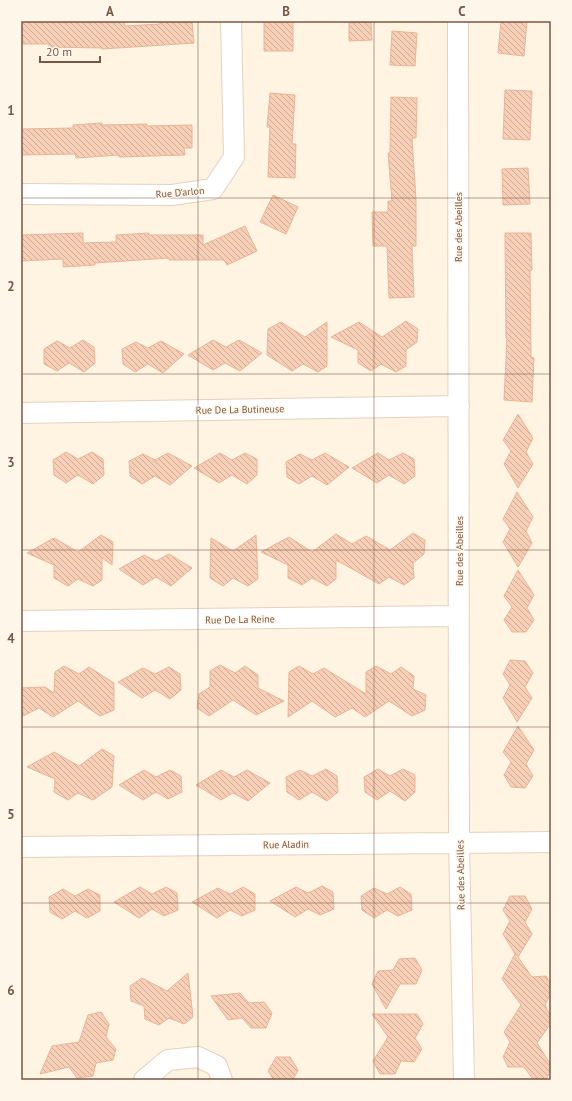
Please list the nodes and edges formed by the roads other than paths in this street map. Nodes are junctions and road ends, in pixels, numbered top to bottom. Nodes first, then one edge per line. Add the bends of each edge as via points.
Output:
1 (231, 21) edge
2 (458, 21) edge
3 (21, 194) edge
4 (459, 406) junction
5 (21, 413) edge
6 (458, 616) junction
7 (21, 621) edge
8 (459, 842) junction
9 (551, 842) edge
10 (21, 847) edge
11 (144, 1080) edge
12 (222, 1080) edge
13 (464, 1080) edge

1 - 3 street, Rue D'arlon via 234,157 213,189 172,195
2 - 4 street, Rue des Abeilles
4 - 5 street, Rue De La Butineuse
4 - 6 street, Rue des Abeilles
6 - 7 street, Rue De La Reine
6 - 8 street, Rue des Abeilles
8 - 9 street, Rue Aladin
8 - 10 street, Rue Aladin
8 - 13 street, Rue des Abeilles
11 - 12 street via 168,1060 198,1057 217,1066

